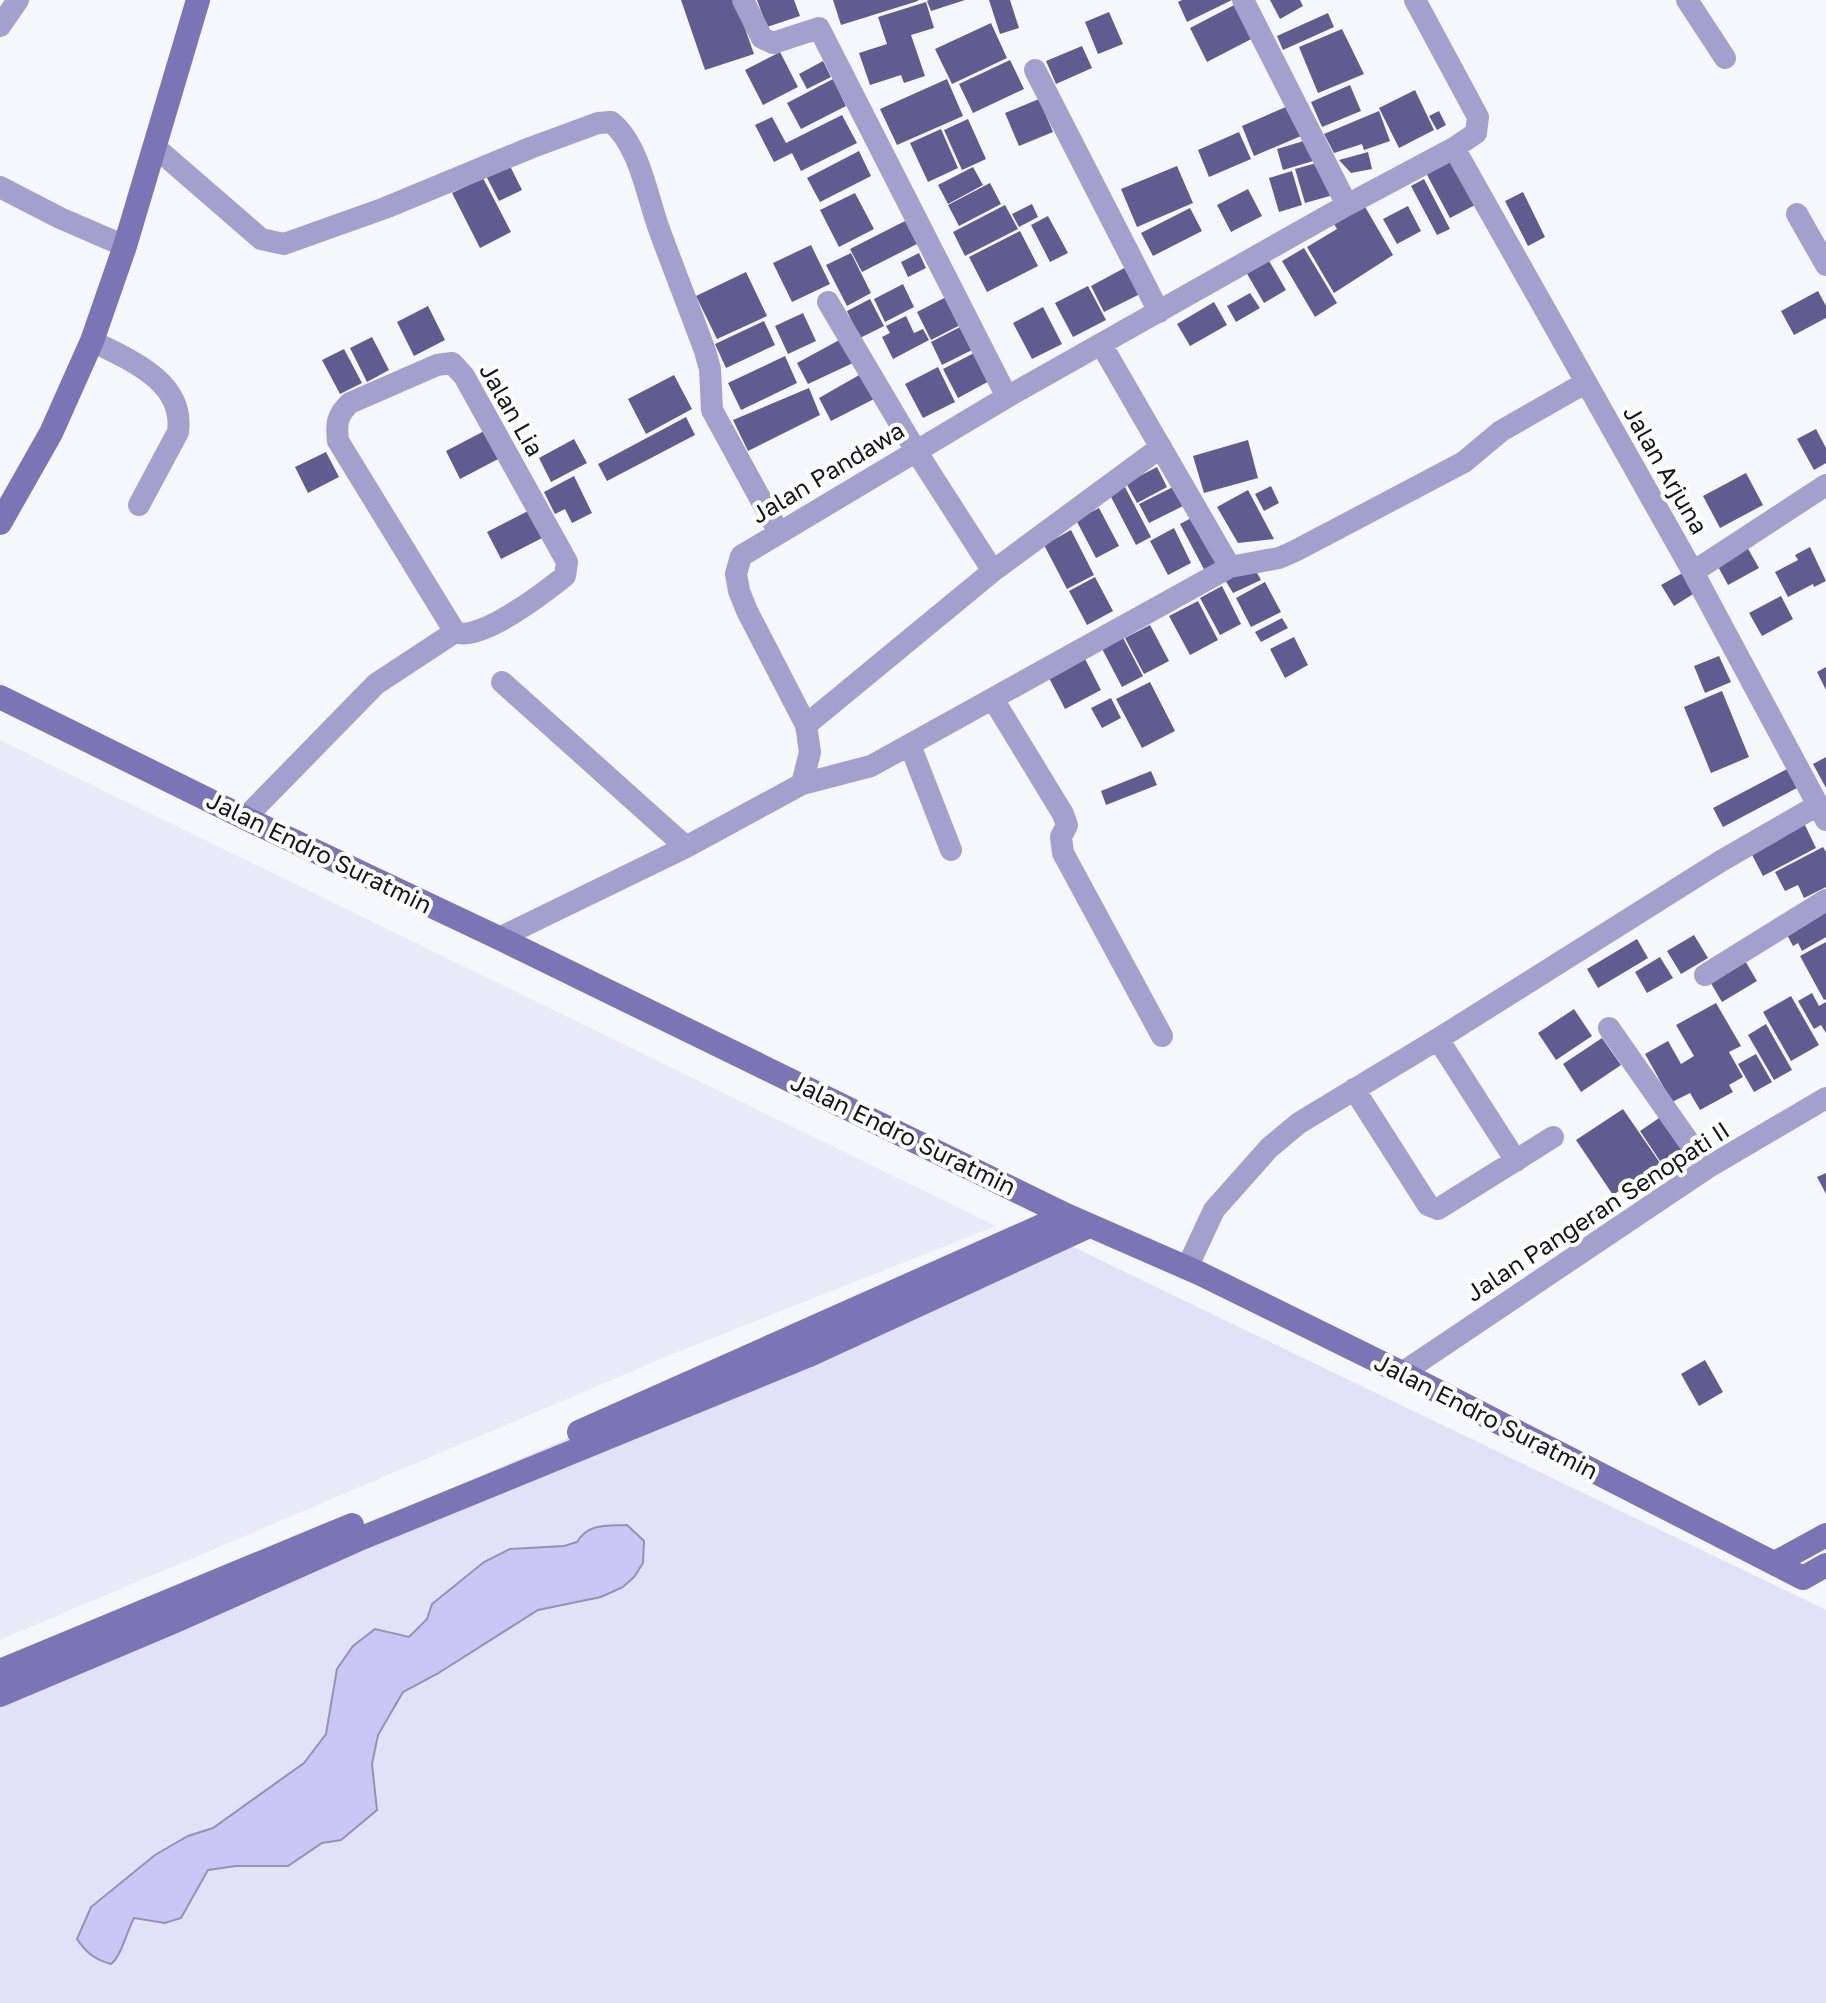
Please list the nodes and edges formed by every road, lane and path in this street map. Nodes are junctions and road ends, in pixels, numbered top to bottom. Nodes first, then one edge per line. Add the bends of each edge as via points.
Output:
1 (18, 0) edge
2 (198, 0) edge
3 (743, 0) edge
4 (1243, 0) edge
5 (1415, 0) edge
6 (1687, 0) edge
7 (0, 26) edge
8 (1725, 58) dead end
9 (1035, 70) dead end
10 (155, 147) junction
11 (1454, 148) junction
12 (0, 187) edge
13 (1347, 205) junction
14 (1797, 214) dead end
15 (125, 246) junction
16 (1826, 265) edge
17 (828, 302) dead end
18 (1159, 312) junction
19 (92, 341) junction
20 (1101, 344) junction
21 (1585, 383) junction
22 (1007, 397) junction
23 (1161, 447) junction
24 (916, 451) junction
25 (1826, 485) edge
26 (139, 505) dead end
27 (0, 523) edge
28 (779, 533) junction
29 (1230, 567) junction
30 (993, 571) junction
31 (1693, 572) junction
32 (455, 632) junction
33 (502, 682) dead end
34 (0, 697) edge
35 (993, 699) junction
36 (806, 725) junction
37 (910, 745) junction
38 (802, 784) junction
39 (1822, 813) edge
40 (245, 818) junction
41 (686, 847) junction
42 (951, 850) dead end
43 (1826, 900) edge
44 (499, 938) junction
45 (1705, 975) dead end
46 (1609, 1028) dead end
47 (1162, 1036) dead end
48 (1438, 1039) junction
49 (1354, 1089) junction
50 (1826, 1098) edge
51 (1553, 1137) dead end
52 (1516, 1161) junction
53 (1707, 1168) junction
54 (1066, 1215) junction
55 (1089, 1226) junction
56 (1194, 1271) junction
57 (1402, 1373) junction
58 (1826, 1535) edge
59 (1775, 1563) junction
60 (1826, 1565) edge
61 (0, 1671) edge
62 (0, 1695) edge

1 - 7 street
2 - 10 street
3 - 22 street via 767,41 819,28
4 - 13 street
5 - 11 street via 1478,117 1476,133
6 - 8 street
9 - 18 street
10 - 15 street
10 - 28 street via 261,239 284,244 611,122 638,163 705,351 712,410
11 - 13 street, Jalan Pandawa
11 - 21 street, Jalan Arjuna
12 - 15 street
13 - 18 street, Jalan Pandawa
14 - 16 street
15 - 19 street
17 - 24 street
18 - 20 street, Jalan Pandawa
19 - 26 street via 147,369 177,406 178,432
19 - 27 street via 51,433
20 - 22 street, Jalan Pandawa
20 - 23 street
21 - 29 street via 1501,431 1464,462 1295,551
21 - 31 street, Jalan Arjuna
22 - 24 street, Jalan Pandawa
23 - 29 street
23 - 30 street
24 - 28 street, Jalan Pandawa
24 - 30 street
25 - 31 street
28 - 36 street, Jalan Pandawa via 741,556 736,574 747,611
29 - 35 street
30 - 36 street
31 - 39 street, Jalan Arjuna
32 - 32 street, Jalan Lia via 338,441 336,424 350,403 452,363 464,376 568,570 538,596 482,630
32 - 40 street, Jalan Lia via 376,684
33 - 41 street
34 - 40 street, Jalan Endro Suratmin
35 - 37 street
35 - 47 street via 1063,814 1063,853
36 - 38 street, Jalan Pandawa via 810,752
37 - 38 street via 871,766
37 - 42 street
38 - 41 street
39 - 48 street via 1721,861
40 - 44 street, Jalan Endro Suratmin
41 - 44 street
43 - 45 street
44 - 54 street, Jalan Endro Suratmin
46 - 53 street
48 - 49 street
48 - 52 street
49 - 52 street via 1433,1208
49 - 56 street via 1269,1148 1236,1188 1226,1219
50 - 53 street, Jalan Pangeran Senopati II
51 - 52 street
53 - 57 street, Jalan Pangeran Senopati II
54 - 55 street, Jalan Endro Suratmin
54 - 61 street via 606,1421
55 - 56 street, Jalan Endro Suratmin
55 - 62 street via 807,1356 357,1540
56 - 57 street, Jalan Endro Suratmin
57 - 59 street, Jalan Endro Suratmin
58 - 59 street
59 - 60 street, Jalan Endro Suratmin via 1803,1578

